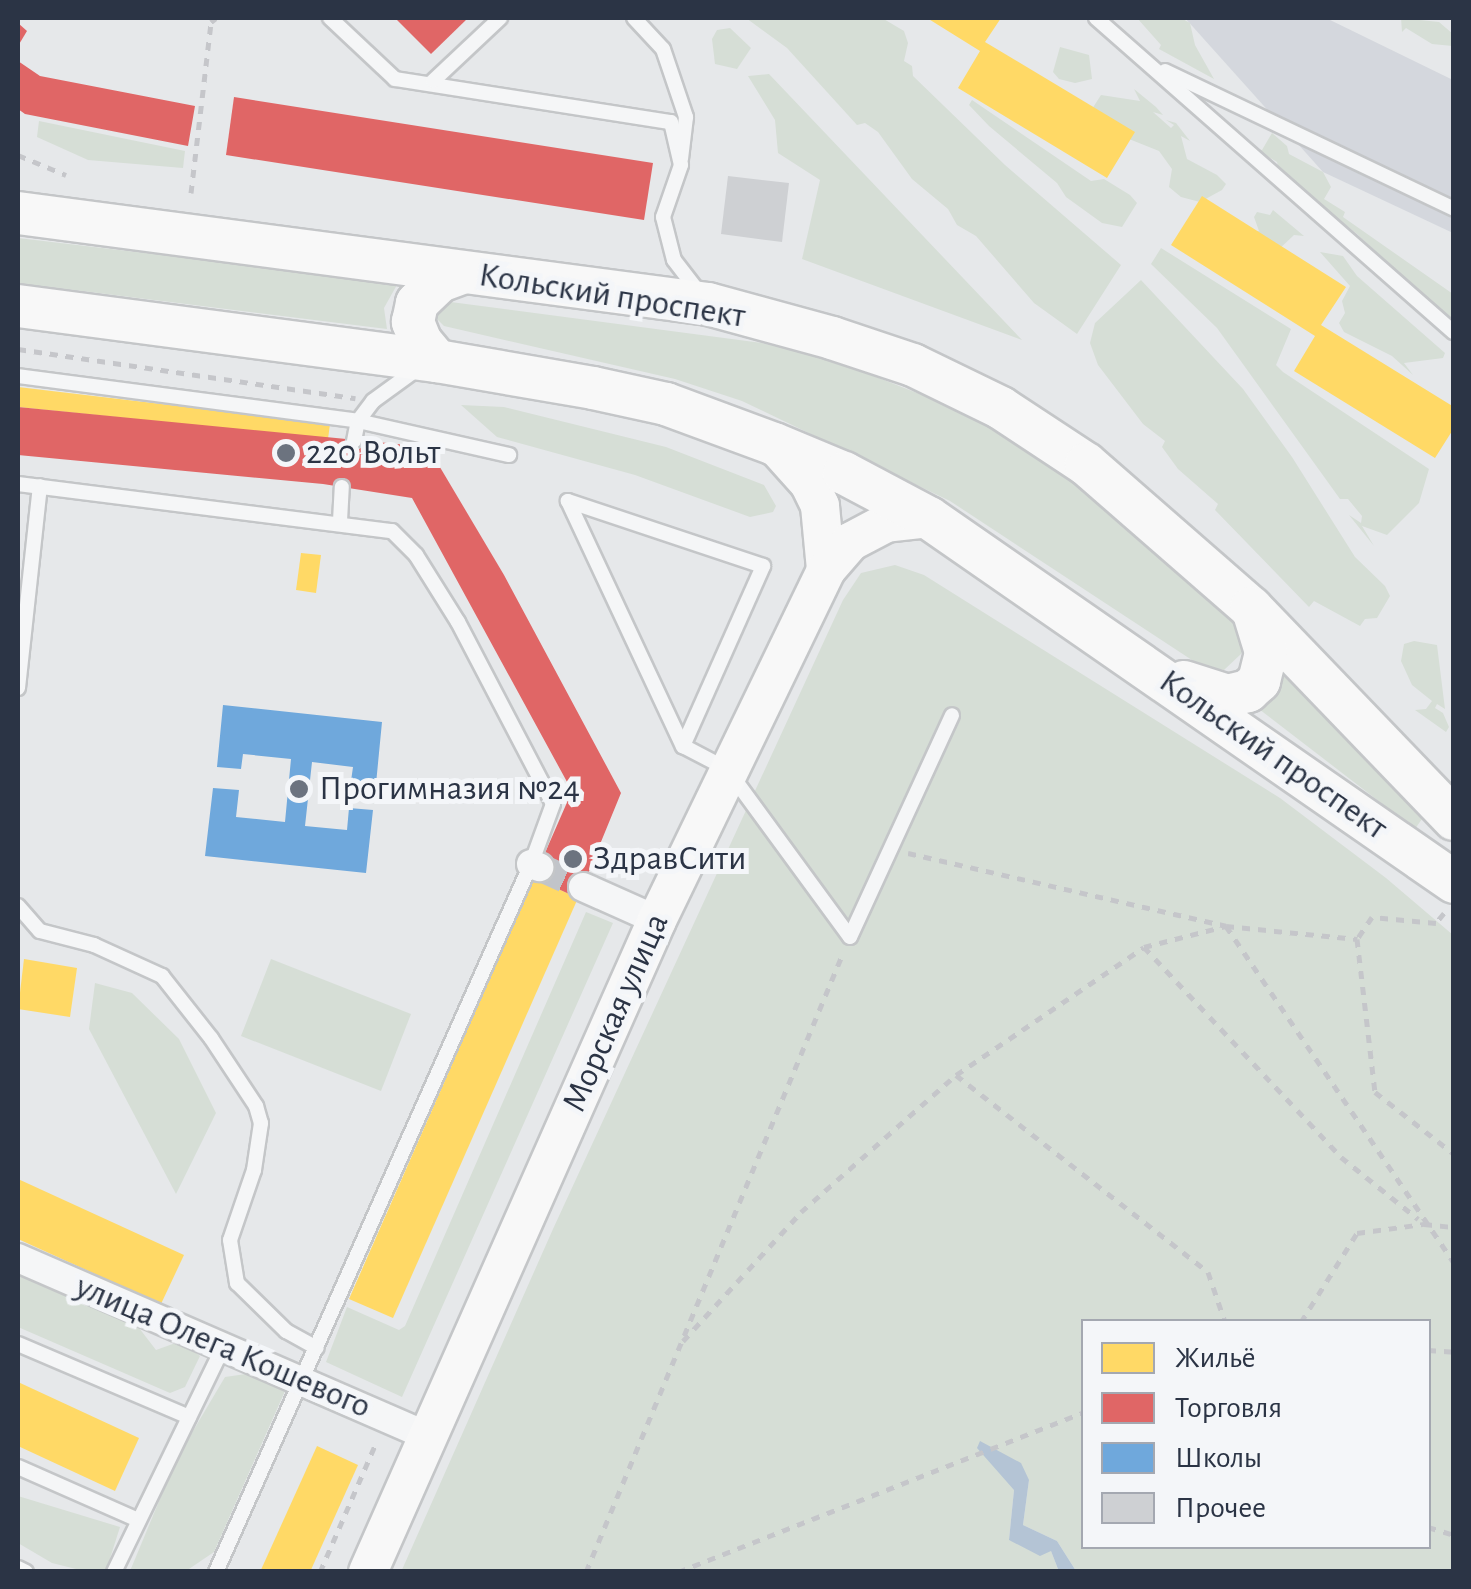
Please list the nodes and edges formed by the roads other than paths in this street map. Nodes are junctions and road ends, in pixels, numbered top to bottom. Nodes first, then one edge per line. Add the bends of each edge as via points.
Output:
1 (330, 18) edge
2 (500, 18) edge
3 (634, 18) edge
4 (1096, 18) edge
5 (1146, 62) junction
6 (433, 82) junction
7 (681, 164) junction
8 (1454, 210) edge
9 (18, 213) edge
10 (462, 274) junction
11 (708, 304) junction
12 (18, 306) edge
13 (1454, 332) edge
14 (434, 360) junction
15 (18, 376) edge
16 (358, 421) junction
17 (354, 441) dead end
18 (774, 444) junction
19 (509, 456) dead end
20 (18, 484) edge
21 (40, 486) junction
22 (342, 487) dead end
23 (929, 518) junction
24 (340, 522) junction
25 (826, 570) junction
26 (24, 605) edge
27 (1251, 608) junction
28 (1148, 665) junction
29 (18, 688) edge
30 (952, 715) dead end
31 (683, 746) junction
32 (727, 770) junction
33 (1454, 819) edge
34 (1454, 882) edge
35 (583, 887) tunnel mouth
36 (18, 906) edge
37 (657, 920) junction
38 (18, 1258) edge
39 (18, 1344) edge
40 (317, 1348) junction
41 (222, 1350) junction
42 (302, 1382) junction
43 (189, 1417) junction
44 (428, 1436) junction
45 (18, 1468) edge
46 (138, 1520) junction
47 (18, 1568) edge
48 (26, 1572) edge
49 (114, 1572) edge
50 (216, 1572) edge
51 (368, 1572) edge

1 - 6 lane via 395,79
2 - 6 lane
3 - 7 lane via 663,49 686,117
4 - 5 lane
5 - 8 lane
5 - 13 lane
6 - 7 lane via 670,122
7 - 11 lane via 662,217 674,260
9 - 10 main road, Кольский проспект
10 - 11 main road, Кольский проспект
10 - 14 main road via 440,281 417,302 412,322
11 - 27 main road, Кольский проспект via 913,365 1000,408 1086,464
12 - 14 main road, Кольский проспект
14 - 16 lane via 373,401
14 - 18 main road, Кольский проспект via 666,404
15 - 16 lane
16 - 17 lane
16 - 19 lane
18 - 23 main road, Кольский проспект
18 - 25 street via 820,506
20 - 21 lane
21 - 24 lane
21 - 26 lane
22 - 24 lane
23 - 25 street, Морская улица via 886,524 850,542
23 - 28 main road, Кольский проспект
24 - 40 lane via 392,531 416,555 553,804 535,865
25 - 32 street, Морская улица
26 - 29 lane
27 - 28 main road via 1266,670 1248,691 1207,692
27 - 33 main road, Кольский проспект
28 - 34 main road, Кольский проспект
30 - 32 lane via 850,937
31 - 31 lane via 592,554 568,501 763,566
31 - 32 lane
32 - 37 street, Морская улица
35 - 37 street
36 - 40 lane via 40,931 94,945 162,976 222,1054 260,1123 254,1170 230,1240 237,1283 286,1332
37 - 44 street, Морская улица
38 - 41 street, улица Олега Кошевого
39 - 43 lane
40 - 42 lane
41 - 42 street, улица Олега Кошевого
41 - 43 lane
42 - 44 street, улица Олега Кошевого
42 - 50 lane
43 - 46 lane
44 - 51 street, Морская улица
45 - 46 lane
46 - 49 lane
47 - 48 lane

